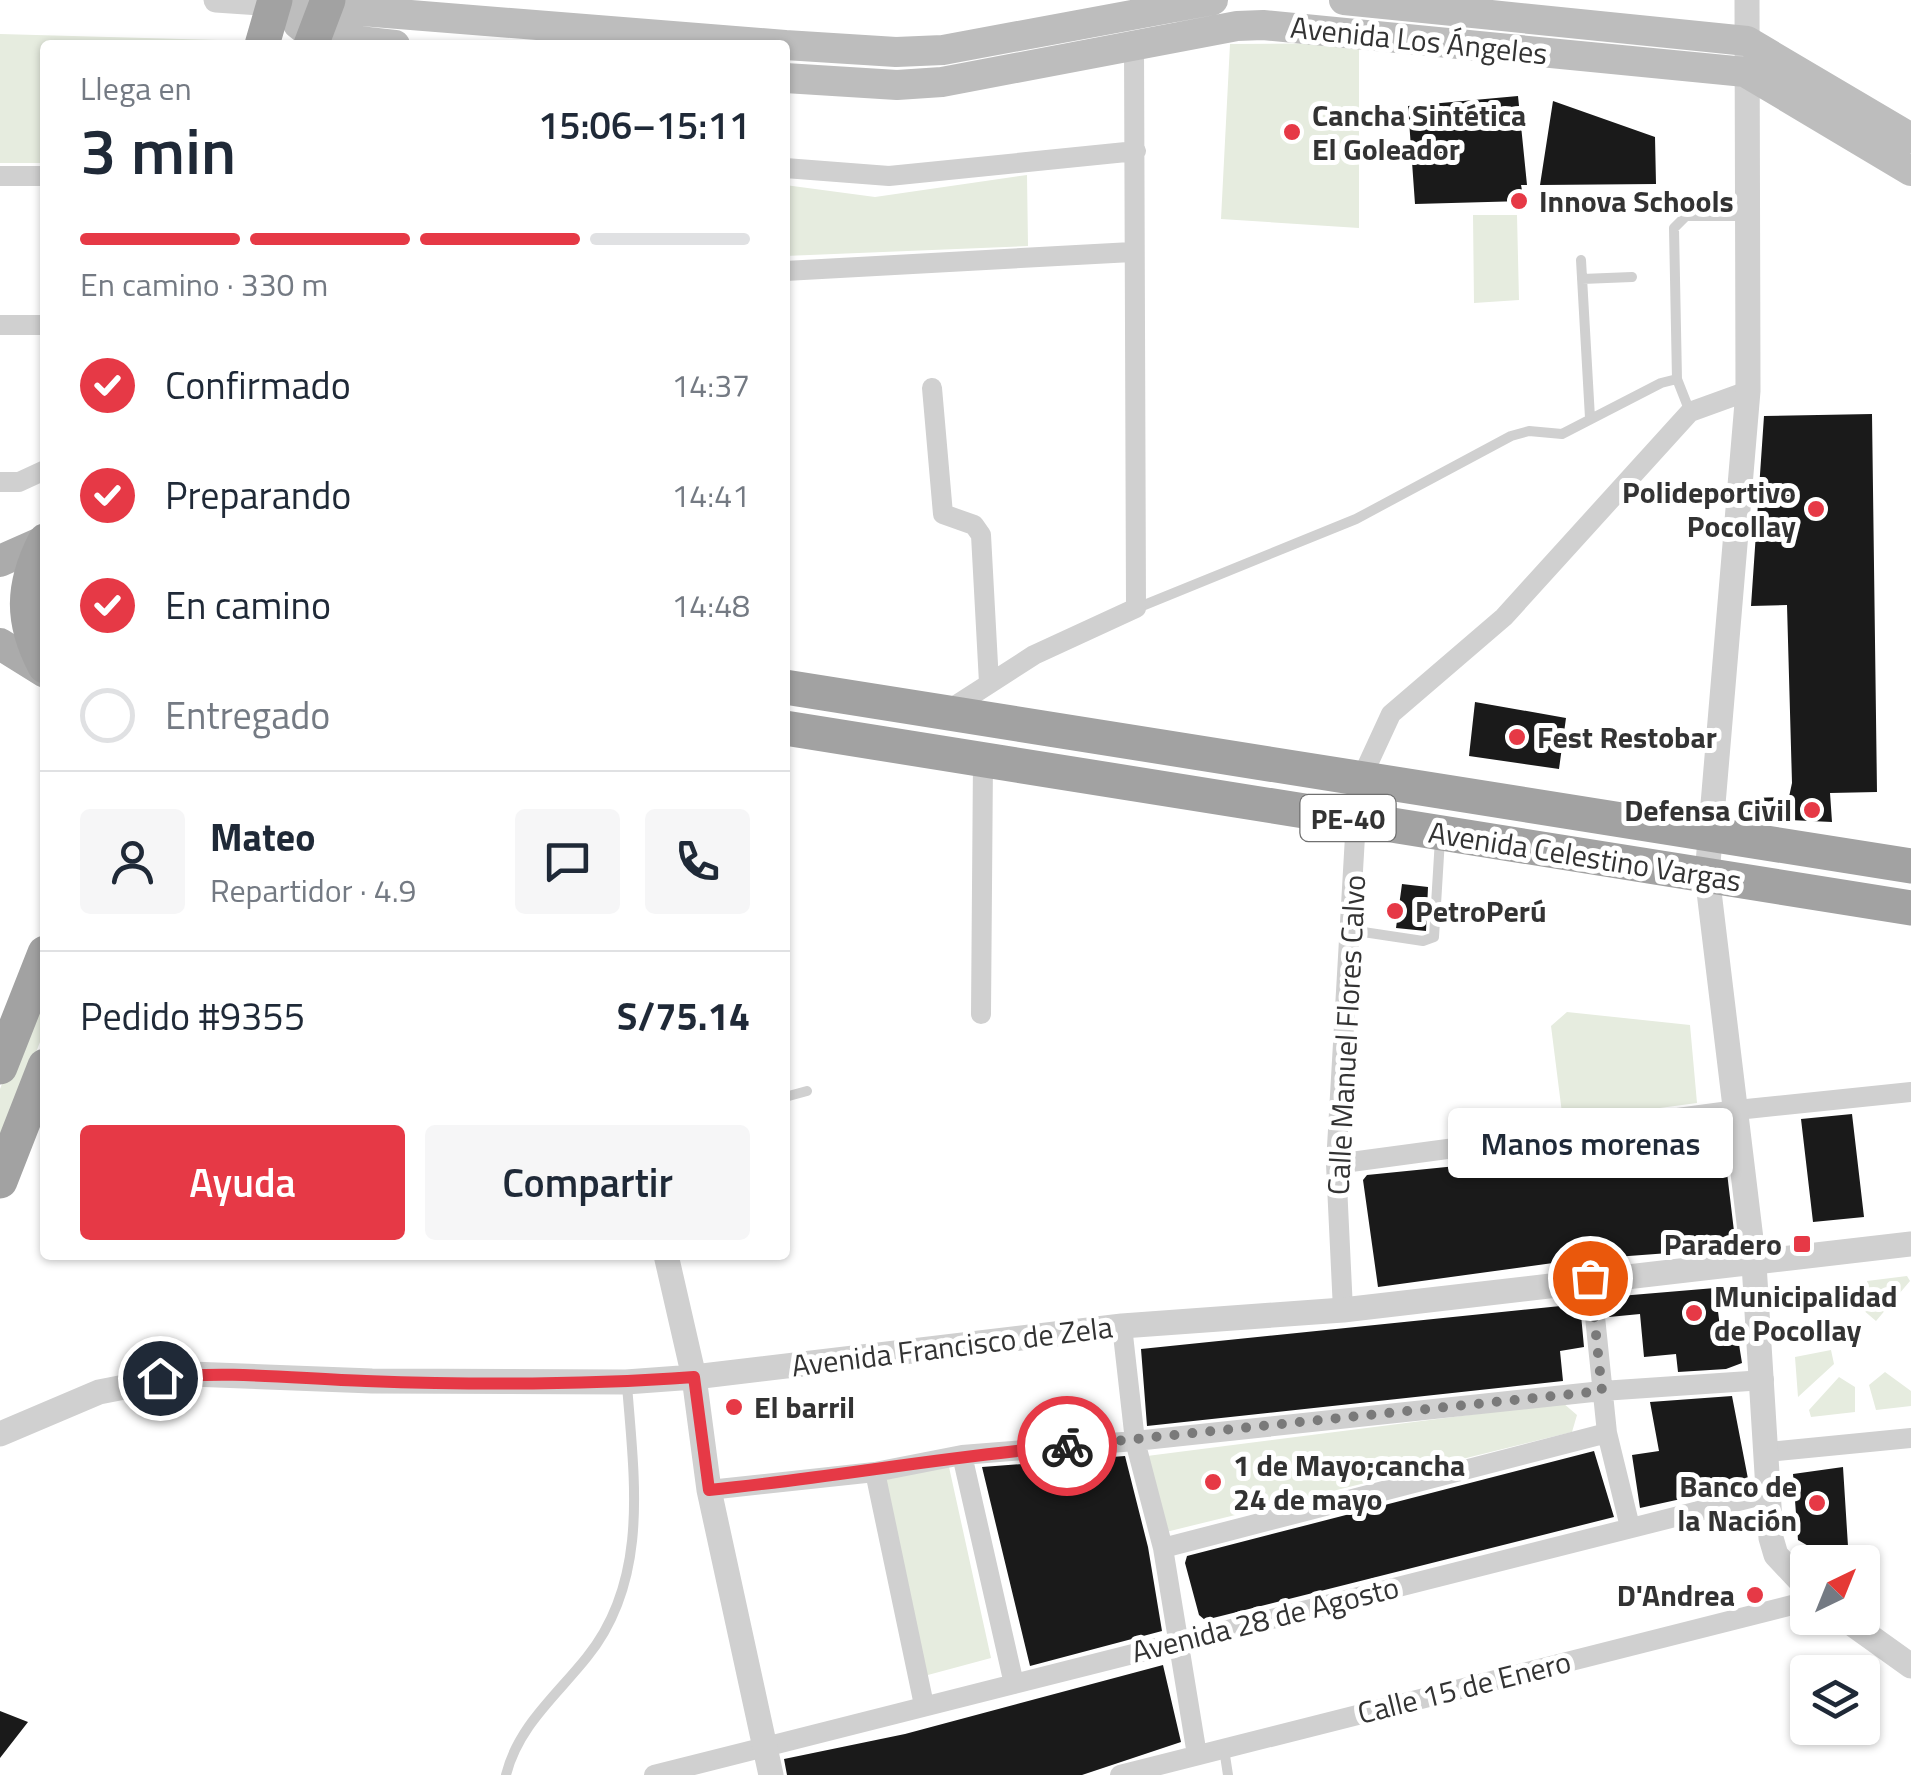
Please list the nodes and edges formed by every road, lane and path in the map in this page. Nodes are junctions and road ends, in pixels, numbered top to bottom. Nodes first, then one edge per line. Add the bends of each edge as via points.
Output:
1 (216, 0) edge
2 (1344, 0) edge
3 (1747, 0) edge
4 (274, 2) edge
5 (1214, 10) edge
6 (319, 22) edge
7 (263, 40) edge
8 (378, 40) edge
9 (625, 40) edge
10 (1746, 40) junction
11 (790, 45) edge
12 (1134, 46) junction
13 (1745, 72) junction
14 (790, 78) edge
15 (1911, 138) edge
16 (1136, 151) junction
17 (790, 168) edge
18 (1911, 172) edge
19 (0, 176) edge
20 (40, 176) edge
21 (1746, 216) junction
22 (1132, 252) junction
23 (1581, 260) dead end
24 (790, 271) edge
25 (1632, 277) dead end
26 (1582, 279) junction
27 (0, 325) edge
28 (40, 325) edge
29 (1677, 379) junction
30 (932, 388) dead end
31 (1748, 391) junction
32 (1690, 412) junction
33 (1590, 418) junction
34 (40, 472) edge
35 (0, 482) edge
36 (40, 543) edge
37 (40, 551) edge
38 (0, 560) edge
39 (1136, 608) junction
40 (0, 644) edge
41 (40, 658) edge
42 (40, 666) edge
43 (989, 683) junction
44 (790, 689) edge
45 (893, 704) junction
46 (944, 712) junction
47 (790, 729) edge
48 (889, 745) junction
49 (984, 760) junction
50 (1361, 778) junction
51 (1356, 819) junction
52 (1441, 833) junction
53 (1708, 833) junction
54 (1911, 866) edge
55 (1707, 875) junction
56 (1911, 908) edge
57 (1350, 930) junction
58 (40, 966) edge
59 (981, 1014) dead end
60 (0, 1068) edge
61 (40, 1079) edge
62 (807, 1091) dead end
63 (1911, 1092) edge
64 (790, 1096) edge
65 (1737, 1110) junction
66 (1336, 1164) junction
67 (0, 1181) edge
68 (1911, 1244) edge
69 (667, 1260) edge
70 (1754, 1264) junction
71 (1590, 1278) junction
72 (1344, 1310) junction
73 (1122, 1326) junction
74 (694, 1377) junction
75 (1764, 1380) junction
76 (626, 1382) junction
77 (1602, 1391) junction
78 (1606, 1433) junction
79 (0, 1434) edge
80 (1911, 1438) edge
81 (1135, 1441) junction
82 (1768, 1452) junction
83 (962, 1455) junction
84 (875, 1472) junction
85 (709, 1490) junction
86 (1766, 1494) junction
87 (1630, 1527) junction
88 (1163, 1548) junction
89 (1790, 1570) edge
90 (1790, 1605) edge
91 (1868, 1635) edge
92 (1175, 1642) junction
93 (1911, 1666) edge
94 (1014, 1684) junction
95 (924, 1705) junction
96 (1224, 1748) junction
97 (766, 1749) junction
98 (1197, 1755) junction
99 (506, 1775) edge
100 (654, 1775) edge
101 (771, 1775) edge
102 (1120, 1775) edge
103 (1228, 1775) edge

1 - 4 street, Avenida Los Ángeles
2 - 10 main road, Avenida Los Ángeles
3 - 10 street
4 - 6 main road, Avenida Los Ángeles
4 - 7 highway
5 - 11 main road, Avenida Los Ángeles via 943,50
5 - 12 main road, Avenida Los Ángeles
5 - 13 main road, Avenida Los Ángeles via 1263,25
6 - 8 main road, Avenida Los Ángeles
6 - 9 main road, Avenida Los Ángeles
10 - 13 street
10 - 15 main road, Avenida Los Ángeles
12 - 14 main road, Avenida Los Ángeles via 942,82
12 - 16 street
13 - 18 main road, Avenida Los Ángeles
13 - 21 street
16 - 17 street via 889,176
16 - 22 street
19 - 20 street
21 - 29 lane via 1686,216 1674,228
21 - 31 street
22 - 24 street
22 - 39 street
23 - 26 lane
25 - 26 lane
26 - 33 lane
27 - 28 street
29 - 32 lane
29 - 33 lane
30 - 43 street via 943,514 974,525 982,535
31 - 32 street, Calle Manuel Flores Calvo
31 - 53 street
32 - 50 street, Calle Manuel Flores Calvo via 1504,617 1391,714
33 - 39 lane via 1562,434 1511,436 1356,519
34 - 35 street
36 - 38 main road
37 - 41 highway via 24,611
39 - 43 street
40 - 42 main road
43 - 46 street
44 - 45 highway, Avenida Celestino Vargas / PE-40
45 - 46 highway, Avenida Celestino Vargas / PE-40
45 - 48 highway
46 - 50 highway, Avenida Celestino Vargas / PE-40
47 - 48 highway, Avenida Celestino Vargas / PE-40
48 - 49 highway, Avenida Celestino Vargas / PE-40
49 - 51 highway, Avenida Celestino Vargas / PE-40
49 - 59 street
50 - 51 street, Calle Manuel Flores Calvo
50 - 53 highway, Avenida Celestino Vargas / PE-40
51 - 52 highway, Avenida Celestino Vargas / PE-40
51 - 57 street, Calle Manuel Flores Calvo
52 - 55 highway, Avenida Celestino Vargas / PE-40
52 - 57 lane via 1434,937
53 - 54 highway, Avenida Celestino Vargas / PE-40
53 - 55 street
55 - 56 highway, Avenida Celestino Vargas / PE-40
55 - 65 street
57 - 66 street, Calle Manuel Flores Calvo
58 - 60 highway
61 - 67 highway
62 - 64 lane
63 - 65 street
65 - 66 street
65 - 70 street
66 - 72 street, Calle Manuel Flores Calvo
68 - 70 street, Avenida Francisco de Zela
69 - 74 street
70 - 71 street, Avenida Francisco de Zela
70 - 75 street
71 - 72 street, Avenida Francisco de Zela
71 - 77 street
72 - 73 street, Avenida Francisco de Zela
73 - 74 street, Avenida Francisco de Zela
73 - 81 street
74 - 76 street, Avenida Francisco de Zela
74 - 85 street
75 - 77 street
75 - 82 street
76 - 79 street, Avenida Francisco de Zela via 191,1374 99,1392
76 - 99 lane via 636,1496 622,1595 610,1625 516,1742
77 - 78 street
77 - 81 street
78 - 87 street
78 - 88 street
80 - 82 street
81 - 83 street
81 - 88 street
82 - 86 street
83 - 84 street
83 - 94 street
84 - 85 street
84 - 95 street
85 - 97 street
86 - 87 street, Avenida 28 de Agosto
86 - 89 street via 1776,1555
87 - 92 street, Avenida 28 de Agosto
88 - 92 street
90 - 96 street, Calle 15 de Enero
91 - 93 street
92 - 94 street, Avenida 28 de Agosto
92 - 98 street
94 - 95 street, Avenida 28 de Agosto
95 - 97 street, Avenida 28 de Agosto
96 - 98 street, Calle 15 de Enero
96 - 103 lane
97 - 100 street, Avenida 28 de Agosto
97 - 101 street
98 - 102 street, Calle 15 de Enero

